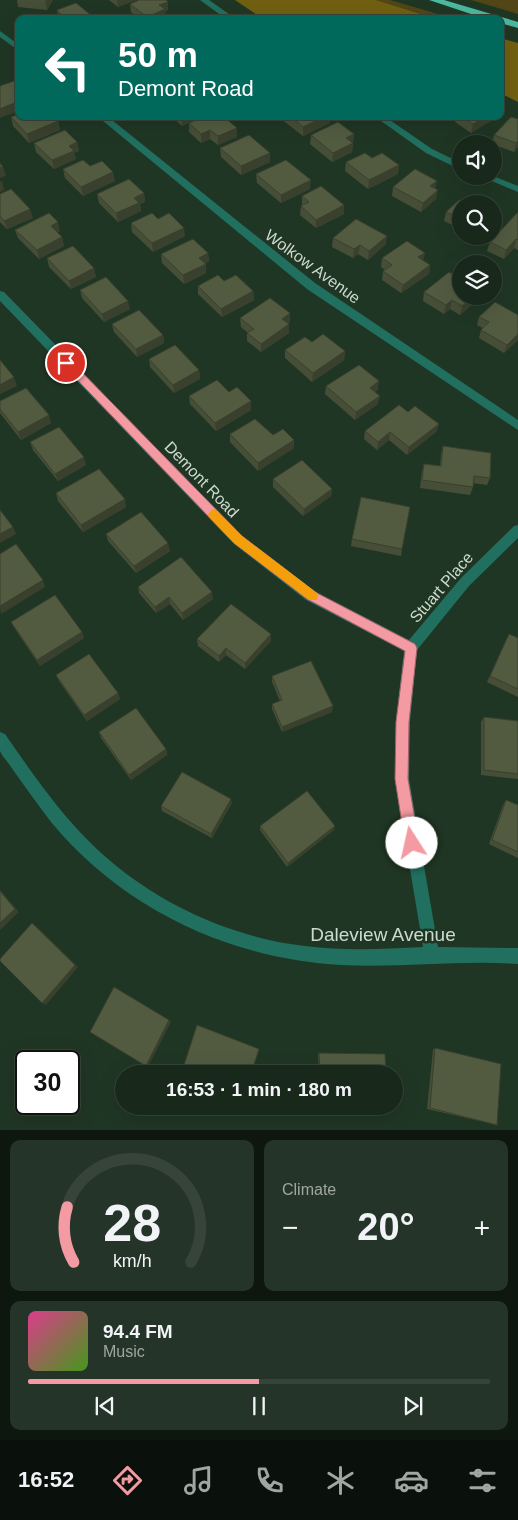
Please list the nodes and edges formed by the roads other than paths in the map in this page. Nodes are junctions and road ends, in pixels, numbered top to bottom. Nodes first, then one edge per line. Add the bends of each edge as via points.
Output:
1 (204, 0) edge
2 (434, 0) edge
3 (226, 15) edge
4 (485, 15) edge
5 (504, 21) edge
6 (518, 25) edge
7 (0, 33) edge
8 (15, 46) edge
9 (106, 120) edge
10 (384, 120) edge
11 (452, 162) edge
12 (502, 183) edge
13 (518, 189) edge
14 (0, 294) edge
15 (518, 426) edge
16 (518, 530) edge
17 (411, 648) junction
18 (0, 739) edge
19 (432, 956) junction
20 (518, 956) edge

1 - 3 street
2 - 4 highway
5 - 6 highway
7 - 8 street
9 - 15 street, Wolkow Avenue via 311,286
10 - 11 street
12 - 13 street
14 - 17 street, Demont Road via 238,540 311,596
16 - 17 street, Stuart Place via 465,582
17 - 19 street, Stuart Place via 403,722 402,779
18 - 19 street, Daleview Avenue via 53,813 76,839 107,869 170,910 209,929 274,949 339,957
19 - 20 street, Daleview Avenue via 491,953

